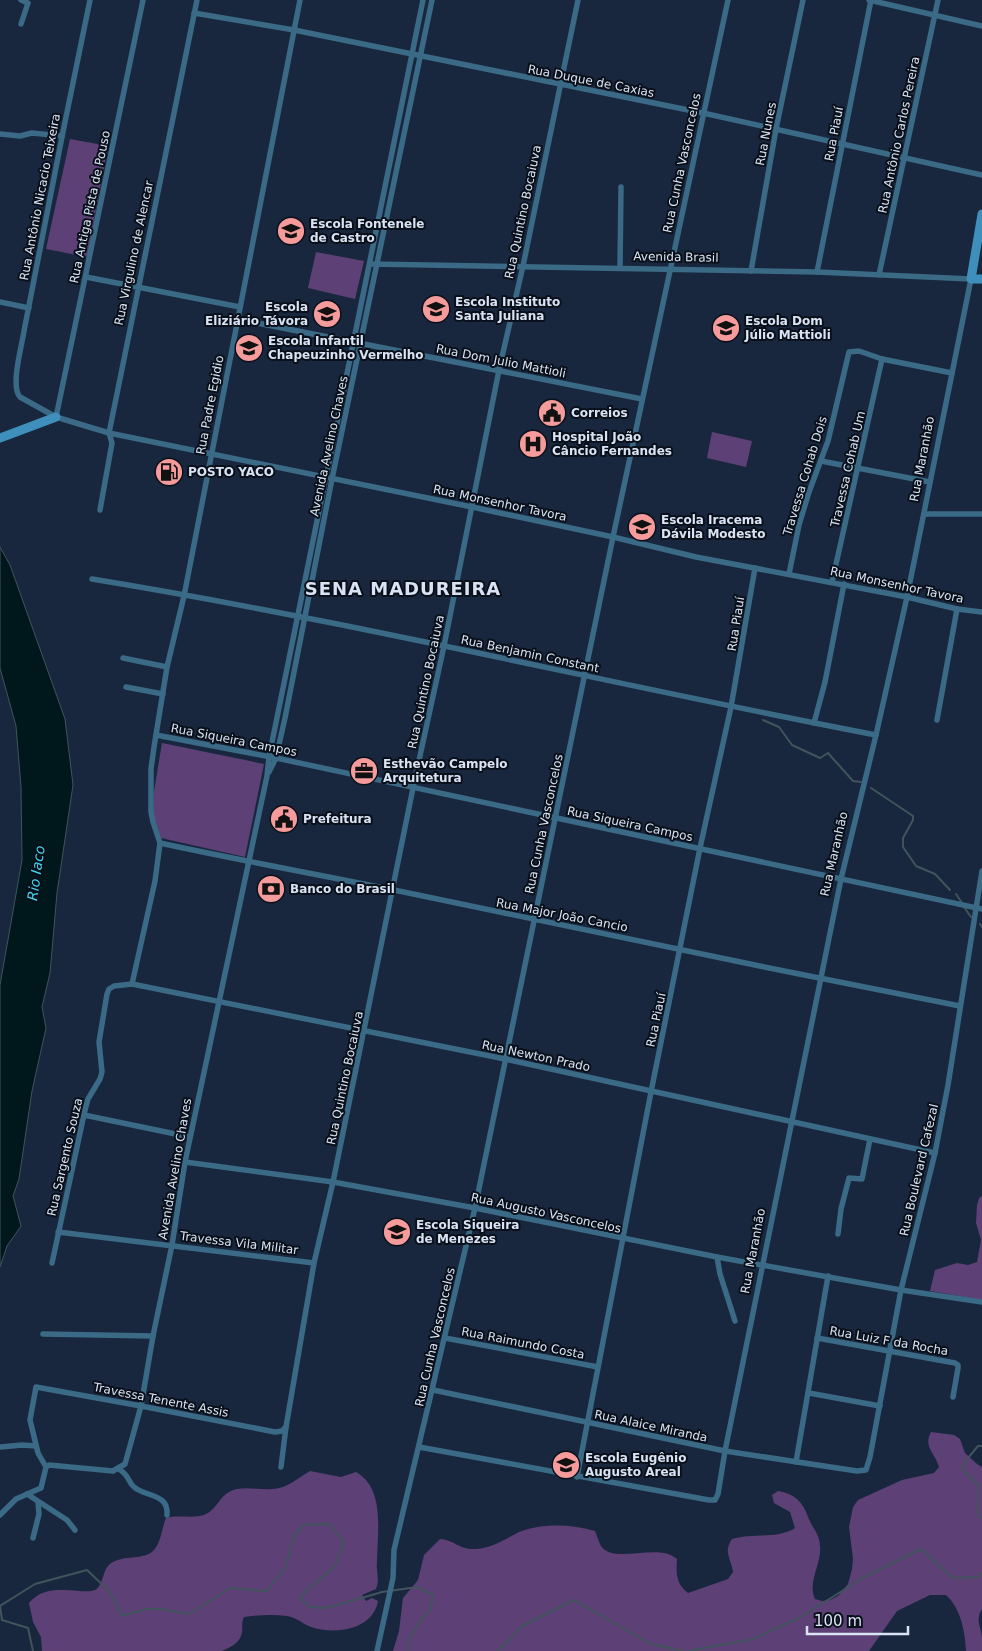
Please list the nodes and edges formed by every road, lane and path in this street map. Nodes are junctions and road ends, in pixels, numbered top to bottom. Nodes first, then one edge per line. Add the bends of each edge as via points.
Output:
1 (21, 0) edge
2 (90, 0) edge
3 (143, 0) edge
4 (196, 0) edge
5 (300, 0) edge
6 (423, 0) edge
7 (432, 0) edge
8 (578, 0) edge
9 (728, 0) edge
10 (803, 0) edge
11 (870, 0) edge
12 (938, 0) edge
13 (194, 13) junction
14 (934, 16) junction
15 (21, 24) dead end
16 (982, 26) edge
17 (294, 30) junction
18 (412, 54) junction
19 (420, 56) junction
20 (559, 85) junction
21 (703, 113) junction
22 (776, 129) junction
23 (0, 134) edge
24 (62, 136) junction
25 (842, 144) junction
26 (906, 157) junction
27 (982, 175) edge
28 (621, 187) dead end
29 (982, 214) edge
30 (370, 264) junction
31 (377, 265) junction
32 (523, 266) junction
33 (620, 268) junction
34 (669, 270) junction
35 (751, 272) junction
36 (817, 272) junction
37 (880, 275) junction
38 (86, 277) junction
39 (971, 279) junction
40 (982, 279) edge
41 (137, 286) junction
42 (0, 302) edge
43 (240, 307) junction
44 (29, 308) junction
45 (238, 319) junction
46 (352, 343) junction
47 (361, 344) junction
48 (882, 359) junction
49 (499, 370) junction
50 (952, 373) junction
51 (20, 397) joint
52 (642, 400) junction
53 (56, 417) junction
54 (109, 433) junction
55 (0, 438) edge
56 (211, 454) junction
57 (821, 461) junction
58 (859, 468) junction
59 (325, 478) junction
60 (332, 479) junction
61 (930, 482) junction
62 (472, 507) junction
63 (100, 510) dead end
64 (924, 514) junction
65 (982, 514) edge
66 (613, 537) junction
67 (755, 568) junction
68 (789, 574) junction
69 (92, 579) dead end
70 (832, 582) junction
71 (844, 584) junction
72 (184, 596) junction
73 (907, 597) junction
74 (958, 609) junction
75 (982, 612) edge
76 (297, 616) junction
77 (305, 618) junction
78 (444, 646) junction
79 (123, 658) dead end
80 (167, 667) junction
81 (585, 675) junction
82 (126, 687) dead end
83 (163, 694) junction
84 (731, 708) junction
85 (937, 720) dead end
86 (814, 723) junction
87 (156, 735) junction
88 (876, 736) junction
89 (269, 757) junction
90 (276, 758) junction
91 (267, 776) junction
92 (413, 788) junction
93 (556, 819) junction
94 (160, 843) junction
95 (700, 848) junction
96 (249, 861) junction
97 (982, 871) edge
98 (840, 879) junction
99 (393, 890) junction
100 (979, 908) edge
101 (534, 921) junction
102 (680, 949) junction
103 (821, 979) junction
104 (132, 984) junction
105 (219, 1001) junction
106 (960, 1006) junction
107 (365, 1032) junction
108 (505, 1059) junction
109 (651, 1092) junction
110 (84, 1115) junction
111 (792, 1120) junction
112 (190, 1137) junction
113 (870, 1139) junction
114 (935, 1153) junction
115 (185, 1162) junction
116 (334, 1182) junction
117 (475, 1208) junction
118 (58, 1232) junction
119 (71, 1234) joint
120 (838, 1234) dead end
121 (623, 1239) junction
122 (172, 1245) junction
123 (717, 1257) junction
124 (52, 1263) dead end
125 (314, 1263) junction
126 (763, 1265) junction
127 (828, 1276) junction
128 (901, 1290) junction
129 (982, 1302) edge
130 (735, 1321) dead end
131 (42, 1334) dead end
132 (152, 1336) junction
133 (445, 1338) junction
134 (817, 1338) junction
135 (890, 1351) junction
136 (598, 1367) junction
137 (433, 1390) junction
138 (809, 1393) junction
139 (953, 1397) dead end
140 (141, 1406) junction
141 (880, 1406) junction
142 (587, 1423) junction
143 (284, 1429) junction
144 (36, 1446) junction
145 (0, 1447) edge
146 (419, 1447) junction
147 (725, 1451) junction
148 (796, 1462) junction
149 (46, 1467) junction
150 (281, 1467) dead end
151 (120, 1469) junction
152 (866, 1470) joint
153 (577, 1477) junction
154 (27, 1494) junction
155 (38, 1502) junction
156 (0, 1515) edge
157 (167, 1516) dead end
158 (75, 1530) dead end
159 (33, 1538) dead end
160 (377, 1651) edge

1 - 15 street via 28,3
2 - 24 street, Rua Antônio Nicacio Teixeira
3 - 38 street, Rua Antiga Pista de Pouso
4 - 13 street, Rua Virgulino de Alencar
5 - 17 street, Rua Padre Egidio
6 - 18 street, Avenida Avelino Chaves
7 - 19 street, Avenida Avelino Chaves
8 - 20 street, Rua Quintino Bocaiuva
9 - 21 street, Rua Cunha Vasconcelos
10 - 22 street, Rua Nunes
11 - 14 street
11 - 25 street, Rua Piauí
12 - 14 street, Rua Antônio Carlos Pereira
13 - 17 street, Rua Duque de Caxias
13 - 41 street, Rua Virgulino de Alencar
14 - 16 street
14 - 26 street, Rua Antônio Carlos Pereira
17 - 18 street, Rua Duque de Caxias
17 - 43 street, Rua Padre Egidio
18 - 19 street, Rua Duque de Caxias
18 - 30 street, Avenida Avelino Chaves
19 - 20 street, Rua Duque de Caxias
19 - 31 street, Avenida Avelino Chaves
20 - 21 street, Rua Duque de Caxias
20 - 32 street, Rua Quintino Bocaiuva
21 - 22 street, Rua Duque de Caxias
21 - 34 street, Rua Cunha Vasconcelos
22 - 25 street, Rua Duque de Caxias
22 - 35 street, Rua Nunes
23 - 24 street
24 - 44 street, Rua Antônio Nicacio Teixeira
25 - 26 street, Rua Duque de Caxias
25 - 36 street, Rua Piauí
26 - 27 street, Rua Duque de Caxias
26 - 37 street, Rua Antônio Carlos Pereira
28 - 33 street
29 - 39 street, Rua Maranhão
30 - 31 street, Avenida Brasil
30 - 46 street, Avenida Avelino Chaves
31 - 32 street, Avenida Brasil
31 - 47 street, Avenida Avelino Chaves
32 - 33 street, Avenida Brasil
32 - 49 street, Rua Quintino Bocaiuva
33 - 34 street, Avenida Brasil
34 - 35 street, Avenida Brasil
34 - 52 street, Rua Cunha Vasconcelos
35 - 36 street, Avenida Brasil
36 - 37 street, Avenida Brasil
37 - 39 street, Avenida Brasil
38 - 41 street
38 - 53 street, Rua Antiga Pista de Pouso
39 - 40 street, Avenida Brasil
39 - 50 street, Rua Maranhão
41 - 43 street
41 - 54 street, Rua Virgulino de Alencar
42 - 44 street
43 - 45 street, Rua Padre Egidio
44 - 51 street, Rua Antônio Nicacio Teixeira via 16,386
45 - 46 street, Rua Dom Julio Mattioli
45 - 56 street, Rua Padre Egidio
46 - 47 street, Rua Dom Julio Mattioli
46 - 59 street, Avenida Avelino Chaves
47 - 49 street, Rua Dom Julio Mattioli
47 - 60 street, Avenida Avelino Chaves
48 - 50 street
48 - 57 street, Travessa Cohab Dois via 854,350 848,352
48 - 58 street, Travessa Cohab Um
49 - 52 street, Rua Dom Julio Mattioli
49 - 62 street, Rua Quintino Bocaiuva
50 - 61 street, Rua Maranhão
51 - 53 street, Rua Monsenhor Tavora
52 - 66 street, Rua Cunha Vasconcelos
53 - 54 street, Rua Monsenhor Tavora
53 - 55 street
54 - 56 street, Rua Monsenhor Tavora
54 - 63 street, Rua Virgulino de Alencar via 112,442
56 - 59 street, Rua Monsenhor Tavora
56 - 72 street, Rua Padre Egidio
57 - 58 street
57 - 68 street, Travessa Cohab Dois via 799,525
58 - 61 street
58 - 70 street, Travessa Cohab Um
59 - 60 street, Rua Monsenhor Tavora
59 - 76 street, Avenida Avelino Chaves
60 - 62 street, Rua Monsenhor Tavora
60 - 77 street, Avenida Avelino Chaves
61 - 64 street, Rua Maranhão
62 - 66 street, Rua Monsenhor Tavora
62 - 78 street, Rua Quintino Bocaiuva
64 - 65 street
64 - 73 street, Rua Maranhão
66 - 67 street, Rua Monsenhor Tavora
66 - 81 street, Rua Cunha Vasconcelos
67 - 68 street, Rua Monsenhor Tavora
67 - 84 street, Rua Piauí
68 - 70 street, Rua Monsenhor Tavora
69 - 72 street, Rua Benjamin Constant
70 - 71 street, Rua Monsenhor Tavora
71 - 73 street, Rua Monsenhor Tavora
71 - 86 street
72 - 76 street, Rua Benjamin Constant
72 - 80 street, Rua Padre Egidio
73 - 74 street, Rua Monsenhor Tavora
73 - 88 street, Rua Maranhão
74 - 75 street, Rua Monsenhor Tavora
74 - 85 street
76 - 77 street, Rua Benjamin Constant
76 - 89 street, Avenida Avelino Chaves
77 - 78 street, Rua Benjamin Constant
77 - 90 street, Avenida Avelino Chaves
78 - 81 street, Rua Benjamin Constant
78 - 92 street, Rua Quintino Bocaiuva
79 - 80 street
80 - 83 street, Rua Padre Egidio
81 - 84 street, Rua Benjamin Constant
81 - 93 street, Rua Cunha Vasconcelos
82 - 83 street
83 - 87 street, Rua Padre Egidio
84 - 86 street, Rua Benjamin Constant
84 - 95 street, Rua Piauí
86 - 88 street, Rua Benjamin Constant
87 - 89 street, Rua Siqueira Campos
87 - 94 street, Rua Padre Egidio via 151,768 151,812
88 - 98 street, Rua Maranhão
89 - 90 street, Rua Siqueira Campos
89 - 91 street, Avenida Avelino Chaves
90 - 91 street, Avenida Avelino Chaves
90 - 92 street, Rua Siqueira Campos
91 - 96 street, Avenida Avelino Chaves
92 - 93 street, Rua Siqueira Campos
92 - 99 street, Rua Quintino Bocaiuva
93 - 95 street, Rua Siqueira Campos
93 - 101 street, Rua Cunha Vasconcelos
94 - 96 street, Rua Major João Cancio
94 - 104 street
95 - 98 street, Rua Siqueira Campos
95 - 102 street, Rua Piauí
96 - 99 street, Rua Major João Cancio
96 - 105 street, Avenida Avelino Chaves
97 - 100 street, Rua Boulevard Cafezal
98 - 100 street, Rua Siqueira Campos
98 - 103 street, Rua Maranhão
99 - 101 street, Rua Major João Cancio
99 - 107 street, Rua Quintino Bocaiuva
100 - 106 street, Rua Boulevard Cafezal
101 - 102 street, Rua Major João Cancio
101 - 108 street, Rua Cunha Vasconcelos
102 - 103 street, Rua Major João Cancio
102 - 109 street, Rua Piauí
103 - 106 street, Rua Major João Cancio
103 - 111 street, Rua Maranhão
104 - 105 street, Rua Newton Prado
104 - 110 street, Rua Sargento Souza via 109,989 100,1042 102,1072
105 - 107 street, Rua Newton Prado
105 - 112 street, Avenida Avelino Chaves
106 - 114 street, Rua Boulevard Cafezal
107 - 108 street, Rua Newton Prado
107 - 116 street, Rua Quintino Bocaiuva
108 - 109 street, Rua Newton Prado
108 - 117 street, Rua Cunha Vasconcelos
109 - 111 street, Rua Newton Prado
109 - 121 street, Rua Piauí
110 - 112 street
110 - 118 street, Rua Sargento Souza
111 - 113 street, Rua Newton Prado
111 - 126 street, Rua Maranhão
112 - 115 street, Avenida Avelino Chaves
113 - 114 street, Rua Newton Prado
113 - 120 street via 862,1179 849,1178
114 - 128 street, Rua Boulevard Cafezal
115 - 116 street, Rua Augusto Vasconcelos
115 - 122 street, Avenida Avelino Chaves
116 - 117 street, Rua Augusto Vasconcelos
116 - 125 street, Rua Quintino Bocaiuva
117 - 121 street, Rua Augusto Vasconcelos
117 - 133 street, Rua Cunha Vasconcelos
118 - 119 street, Rua Sargento Souza
118 - 124 street, Rua Sargento Souza
119 - 122 street, Travessa Vila Militar
121 - 123 street, Rua Augusto Vasconcelos
121 - 136 street, Rua Piauí
122 - 125 street, Travessa Vila Militar
122 - 132 street, Avenida Avelino Chaves
123 - 126 street, Rua Augusto Vasconcelos
123 - 130 street
125 - 143 street, Rua Quintino Bocaiuva
126 - 127 street, Rua Augusto Vasconcelos
126 - 147 street, Rua Maranhão
127 - 128 street, Rua Augusto Vasconcelos
127 - 134 street
128 - 129 street, Rua Augusto Vasconcelos
128 - 135 street, Rua Boulevard Cafezal
131 - 132 street
132 - 140 street, Avenida Avelino Chaves
133 - 136 street, Rua Raimundo Costa
133 - 137 street, Rua Cunha Vasconcelos
134 - 135 street, Rua Luiz F da Rocha
134 - 138 street
135 - 139 street, Rua Luiz F da Rocha via 958,1365
135 - 141 street, Rua Boulevard Cafezal
136 - 142 street, Rua Piauí
137 - 142 street, Rua Alaice Miranda
137 - 146 street, Rua Cunha Vasconcelos
138 - 141 street
138 - 148 street
140 - 143 street, Travessa Tenente Assis via 275,1432
140 - 144 street, Travessa Tenente Assis via 36,1388 30,1420
140 - 151 street, Avenida Avelino Chaves via 125,1464
141 - 152 street, Rua Boulevard Cafezal
142 - 147 street, Rua Alaice Miranda
142 - 153 street, Rua Piauí
143 - 150 street, Rua Quintino Bocaiuva
144 - 145 street
144 - 149 street
146 - 153 street
146 - 160 street, Rua Cunha Vasconcelos via 394,1550 393,1578
147 - 148 street, Rua Alaice Miranda
147 - 153 street, Rua Maranhão via 715,1500
148 - 152 street, Rua Alaice Miranda
149 - 151 street
149 - 154 street via 41,1488
151 - 157 street via 129,1477 132,1486 165,1504
154 - 155 street
154 - 156 street via 16,1499
155 - 158 street via 67,1520
155 - 159 street via 39,1514

